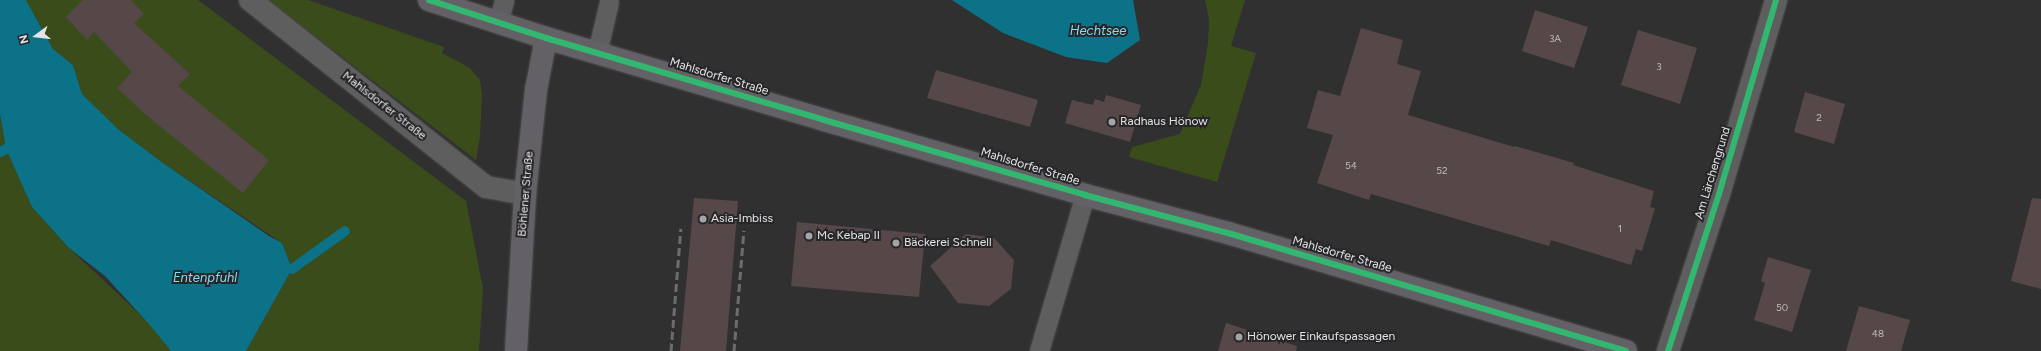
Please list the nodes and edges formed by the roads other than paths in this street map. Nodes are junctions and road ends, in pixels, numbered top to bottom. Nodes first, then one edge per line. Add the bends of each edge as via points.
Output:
1 (250, 0) edge
2 (429, 0) edge
3 (504, 0) edge
4 (1776, 0) edge
5 (609, 2) dead end
6 (498, 23) junction
7 (546, 38) junction
8 (597, 53) junction
9 (525, 194) junction
10 (1085, 195) junction
11 (516, 351) edge
12 (1039, 351) edge
13 (1626, 351) edge
14 (1668, 351) edge

1 - 9 street, Mahlsdorfer Straße via 486,187
2 - 6 main road, Mahlsdorfer Straße
3 - 6 lane
4 - 14 street, Am Lärchengrund via 1719,194
5 - 8 lane
6 - 7 main road, Mahlsdorfer Straße
7 - 8 main road, Mahlsdorfer Straße
7 - 9 main road, Böhlener Straße via 536,90
8 - 10 main road, Mahlsdorfer Straße
9 - 11 main road, Böhlener Straße
10 - 12 lane
10 - 13 main road, Mahlsdorfer Straße via 1228,233

